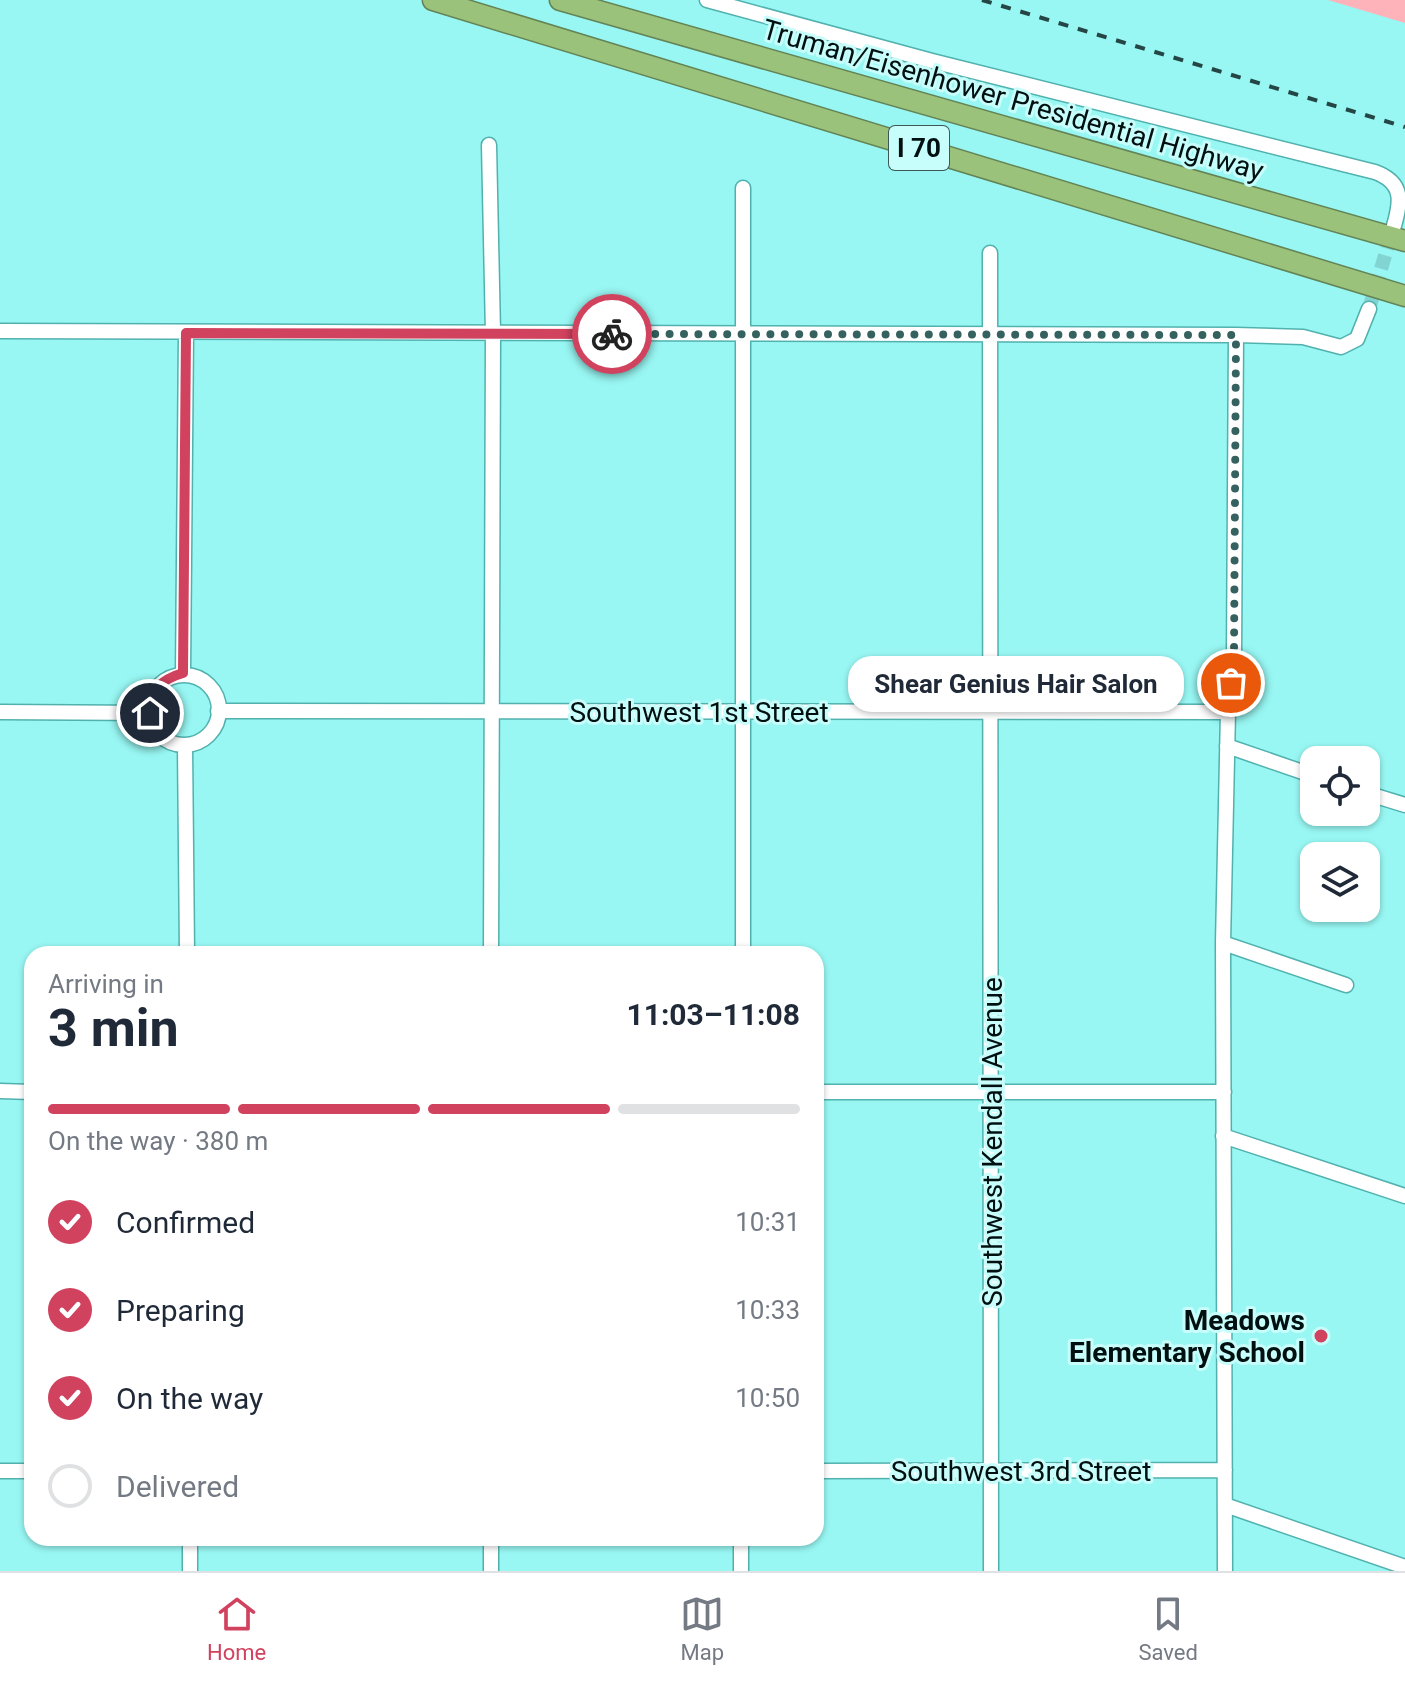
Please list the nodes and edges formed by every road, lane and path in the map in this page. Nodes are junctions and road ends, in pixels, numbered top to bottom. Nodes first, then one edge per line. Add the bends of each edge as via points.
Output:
1 (433, 0) edge
2 (560, 0) edge
3 (707, 0) edge
4 (489, 145) dead end
5 (743, 188) dead end
6 (1399, 235) edge
7 (990, 253) dead end
8 (1405, 296) edge
9 (1369, 309) tunnel mouth
10 (0, 331) edge
11 (186, 333) junction
12 (493, 333) junction
13 (742, 334) junction
14 (991, 335) junction
15 (1236, 335) junction
16 (183, 673) junction
17 (218, 711) junction
18 (0, 712) edge
19 (492, 712) junction
20 (741, 712) junction
21 (1228, 712) junction
22 (150, 713) junction
23 (992, 713) junction
24 (185, 746) junction
25 (1227, 746) junction
26 (1300, 771) edge
27 (1380, 797) edge
28 (1405, 805) edge
29 (1223, 943) junction
30 (187, 946) edge
31 (491, 946) edge
32 (743, 946) edge
33 (1346, 985) dead end
34 (0, 1091) edge
35 (24, 1092) edge
36 (824, 1092) edge
37 (1224, 1092) junction
38 (992, 1093) junction
39 (1223, 1136) junction
40 (1405, 1196) edge
41 (1225, 1470) junction
42 (0, 1471) edge
43 (24, 1471) edge
44 (824, 1471) edge
45 (990, 1472) junction
46 (1225, 1505) junction
47 (190, 1546) edge
48 (491, 1546) edge
49 (741, 1546) edge
50 (1405, 1567) edge
51 (190, 1571) edge
52 (491, 1571) edge
53 (741, 1571) edge
54 (991, 1571) edge
55 (1225, 1571) edge

1 - 8 highway, I 70
2 - 6 highway, Truman/Eisenhower Presidential Highway / I 70
3 - 6 street via 1375,172 1399,193
4 - 12 street
5 - 13 street
7 - 14 street, Southwest Kendall Avenue
9 - 15 street via 1357,339 1341,347 1303,337
10 - 11 street
11 - 12 street
11 - 16 street
12 - 13 street
12 - 19 street
13 - 14 street
13 - 20 street
14 - 15 street
14 - 23 street, Southwest Kendall Avenue
15 - 21 street via 1234,655
16 - 17 street via 209,685
16 - 22 street via 155,689
17 - 19 street, Southwest 1st Street
17 - 24 street via 208,735
18 - 22 street
19 - 20 street, Southwest 1st Street
19 - 31 street
20 - 23 street, Southwest 1st Street
20 - 32 street
21 - 23 street, Southwest 1st Street
21 - 25 street
22 - 24 street via 166,740
23 - 38 street, Southwest Kendall Avenue
24 - 30 street
25 - 26 street
25 - 29 street
27 - 28 street
29 - 33 street
29 - 37 street
34 - 35 street
36 - 38 street
37 - 38 street
37 - 39 street
38 - 45 street, Southwest Kendall Avenue
39 - 40 street
39 - 41 street
41 - 45 street, Southwest 3rd Street
41 - 46 street
42 - 43 street
44 - 45 street, Southwest 3rd Street
45 - 54 street, Southwest Kendall Avenue
46 - 50 street
46 - 55 street
47 - 51 street
48 - 52 street
49 - 53 street

